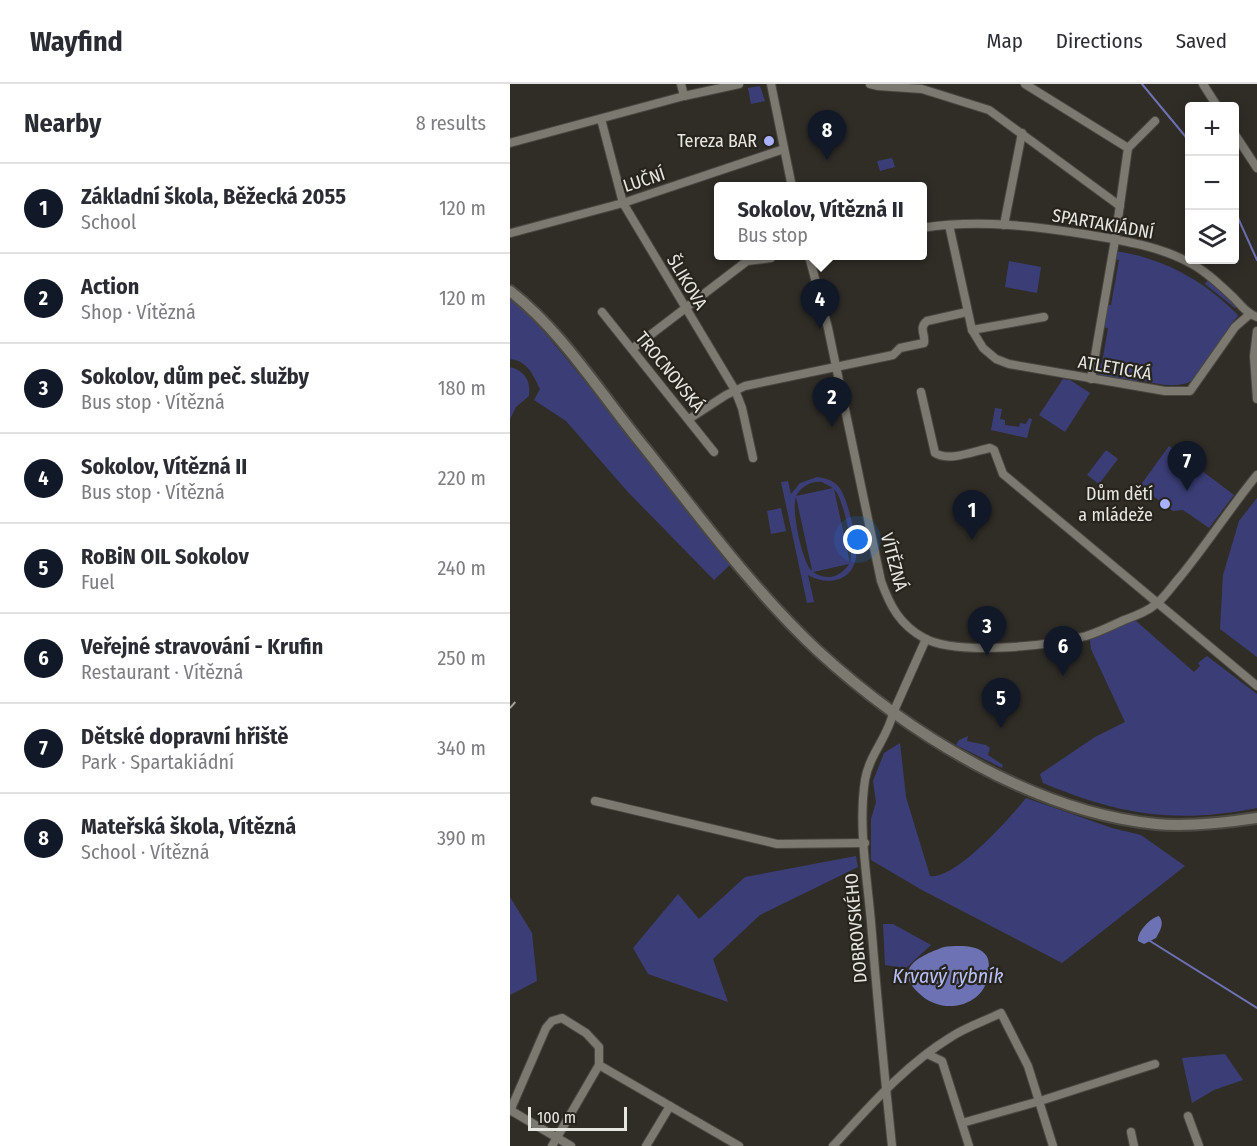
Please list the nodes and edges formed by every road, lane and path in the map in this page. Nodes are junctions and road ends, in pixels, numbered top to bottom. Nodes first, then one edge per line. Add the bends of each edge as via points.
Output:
1 (681, 84) edge
2 (739, 84) edge
3 (771, 84) edge
4 (870, 84) edge
5 (1025, 84) edge
6 (1203, 84) edge
7 (684, 96) junction
8 (1214, 102) edge
9 (602, 119) junction
10 (1155, 121) dead end
11 (1022, 133) junction
12 (1239, 141) edge
13 (510, 143) edge
14 (1128, 148) junction
15 (784, 149) junction
16 (1257, 168) edge
17 (791, 182) edge
18 (623, 203) junction
19 (1120, 206) junction
20 (949, 225) junction
21 (1004, 225) junction
22 (927, 227) edge
23 (511, 233) edge
24 (1115, 240) junction
25 (744, 260) edge
26 (810, 260) edge
27 (510, 291) edge
28 (684, 308) junction
29 (602, 312) dead end
30 (967, 312) junction
31 (1253, 316) edge
32 (1044, 317) dead end
33 (972, 330) junction
34 (1257, 331) edge
35 (632, 349) junction
36 (835, 367) junction
37 (1091, 379) junction
38 (735, 390) junction
39 (921, 392) dead end
40 (1257, 399) edge
41 (689, 419) junction
42 (714, 452) dead end
43 (753, 458) dead end
44 (1257, 475) edge
45 (1158, 603) junction
46 (926, 639) junction
47 (1257, 686) edge
48 (893, 713) junction
49 (594, 801) dead end
50 (1257, 818) edge
51 (865, 843) junction
52 (927, 1054) junction
53 (1155, 1064) dead end
54 (599, 1065) junction
55 (886, 1089) junction
56 (1040, 1101) junction
57 (670, 1107) junction
58 (510, 1110) edge
59 (1188, 1116) dead end
60 (962, 1123) junction
61 (1131, 1132) dead end
62 (556, 1138) junction
63 (552, 1146) edge
64 (571, 1146) edge
65 (646, 1146) edge
66 (739, 1146) edge
67 (833, 1146) edge
68 (892, 1146) edge
69 (969, 1146) edge
70 (1053, 1146) edge
71 (1134, 1146) edge
72 (1199, 1146) edge

1 - 7 street
2 - 7 street
3 - 15 street
4 - 11 street via 922,89 985,108
5 - 14 street
6 - 8 street
7 - 9 street
9 - 13 street
9 - 18 street, ŠLIKOVA
10 - 14 street
11 - 19 street
11 - 21 street
12 - 16 street
14 - 19 street
15 - 17 street
15 - 18 street, LUČNÍ
18 - 23 street, LUČNÍ
18 - 28 street, ŠLIKOVA
19 - 24 street
20 - 21 street, SPARTAKIÁDNÍ
20 - 22 street, SPARTAKIÁDNÍ
20 - 30 street, ATLETICKÁ
21 - 24 street, SPARTAKIÁDNÍ
24 - 31 street, SPARTAKIÁDNÍ via 1158,249 1192,264
24 - 37 street
25 - 28 street
26 - 36 street, VÍTĚZNÁ
27 - 48 main road via 532,308 567,348 747,576 816,649
28 - 35 street
28 - 38 street, ŠLIKOVA
29 - 35 street, TROCNOVSKÁ
30 - 33 street, ATLETICKÁ
30 - 36 street via 927,321 922,330 924,343 900,348 893,355
31 - 37 street, ATLETICKÁ via 1235,327 1190,391 1165,391
32 - 33 street
33 - 37 street, ATLETICKÁ via 983,348 1003,362
34 - 40 street
35 - 41 street, TROCNOVSKÁ
36 - 38 street
36 - 46 street, VÍTĚZNÁ via 881,581 899,619
38 - 41 street
38 - 43 street, ŠLIKOVA
39 - 45 street via 935,453 948,457 993,450 1003,474
41 - 42 street, TROCNOVSKÁ
44 - 45 street
45 - 46 street, VÍTĚZNÁ via 1091,634 1055,643 963,646
45 - 47 street
46 - 48 street, DOBROVSKÉHO
48 - 50 main road via 944,746 1023,788 1095,812 1132,821 1179,825
48 - 51 street, DOBROVSKÉHO via 866,779
49 - 51 street via 777,844
51 - 55 street, DOBROVSKÉHO
52 - 55 street
52 - 56 street via 952,1036 1001,1013 1028,1066
52 - 60 street via 942,1061
53 - 56 street
54 - 57 street
54 - 58 street via 596,1042 562,1018 552,1021
54 - 62 street
55 - 67 street
55 - 68 street, DOBROVSKÉHO
56 - 60 street
56 - 70 street
57 - 65 street
57 - 66 street
58 - 62 street
59 - 72 street
60 - 69 street
61 - 71 street
62 - 63 street
62 - 64 street

